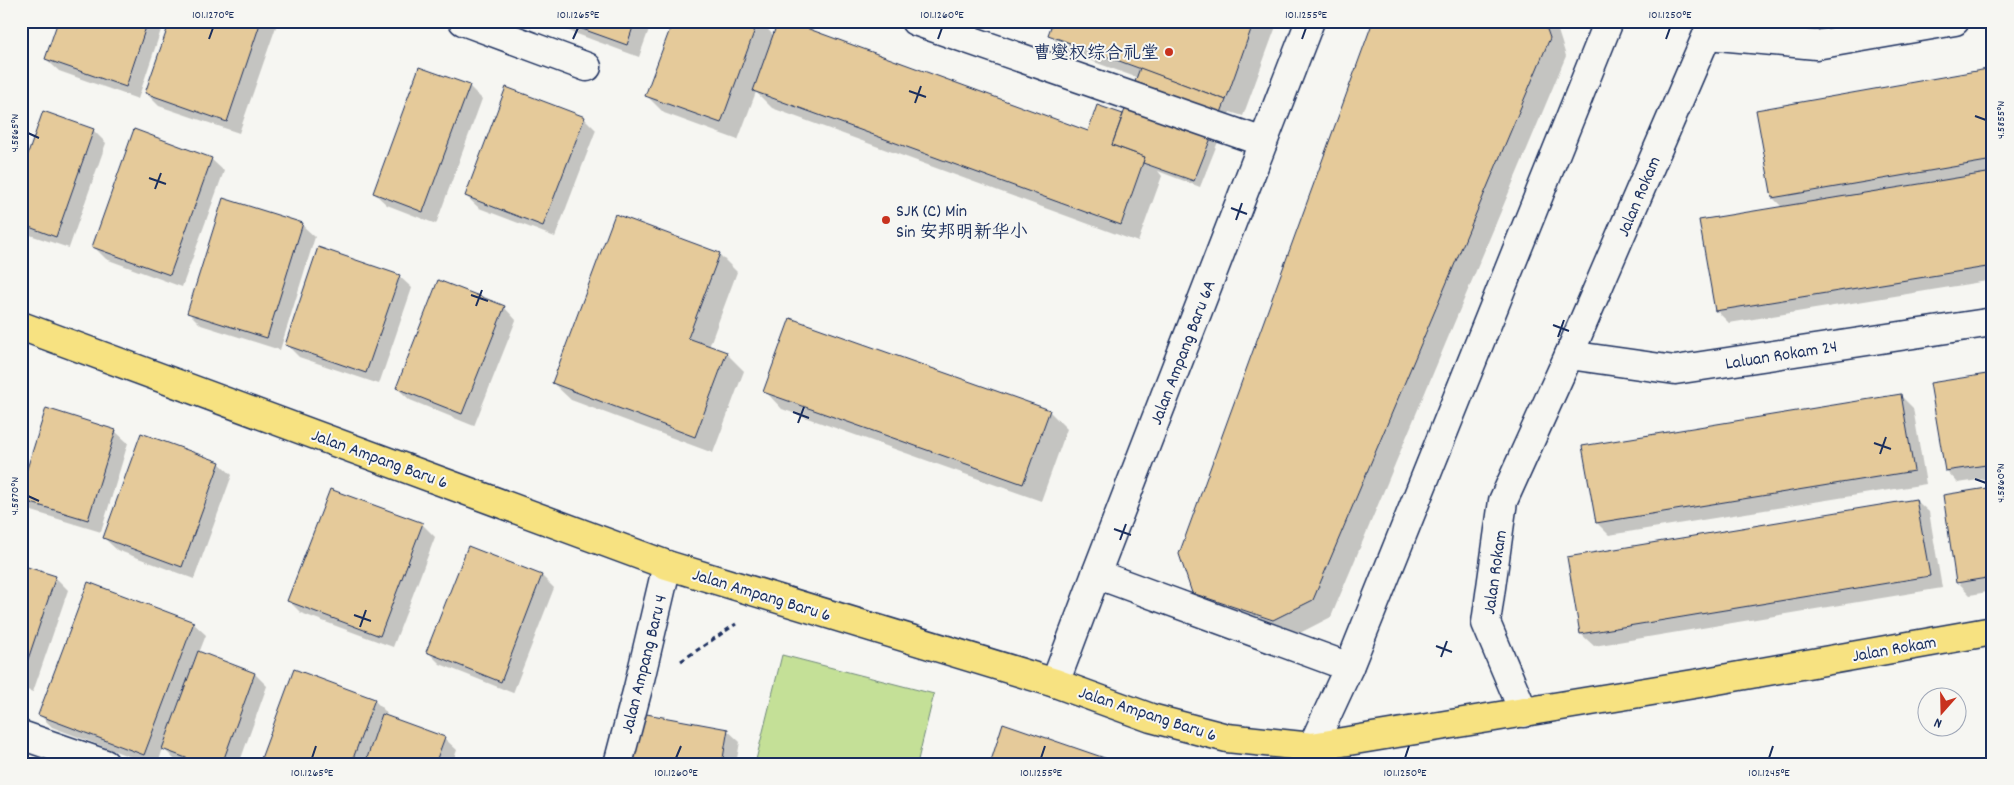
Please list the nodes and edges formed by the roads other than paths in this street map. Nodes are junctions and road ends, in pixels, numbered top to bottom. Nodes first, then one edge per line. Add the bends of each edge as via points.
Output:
1 (463, 21) edge
2 (915, 21) edge
3 (1310, 21) edge
4 (1609, 21) edge
5 (1955, 21) edge
6 (1710, 28) edge
7 (587, 67) dead end
8 (1263, 142) junction
9 (1993, 322) edge
10 (21, 326) edge
11 (1569, 355) junction
12 (667, 565) junction
13 (1096, 574) junction
14 (1993, 630) edge
15 (1349, 667) junction
16 (1055, 683) junction
17 (1524, 713) junction
18 (21, 735) edge
19 (1312, 747) junction
20 (105, 764) edge
21 (618, 764) edge

1 - 7 street
2 - 8 street
3 - 8 street, Jalan Ampang Baru 6A
4 - 15 street
5 - 6 street via 1816,45
6 - 11 street, Jalan Rokam
8 - 13 street, Jalan Ampang Baru 6A
9 - 11 street, Laluan Rokam 24 via 1675,370
10 - 12 main road, Jalan Ampang Baru 6
11 - 17 street, Jalan Rokam via 1503,501 1486,623
12 - 16 main road, Jalan Ampang Baru 6
12 - 21 street, Jalan Ampang Baru 4
13 - 15 street
13 - 16 street, Jalan Ampang Baru 6A
14 - 17 main road, Jalan Rokam
15 - 19 street
16 - 19 main road, Jalan Ampang Baru 6 via 1151,718 1227,738
17 - 19 main road, Jalan Ampang Baru 6
18 - 20 street

